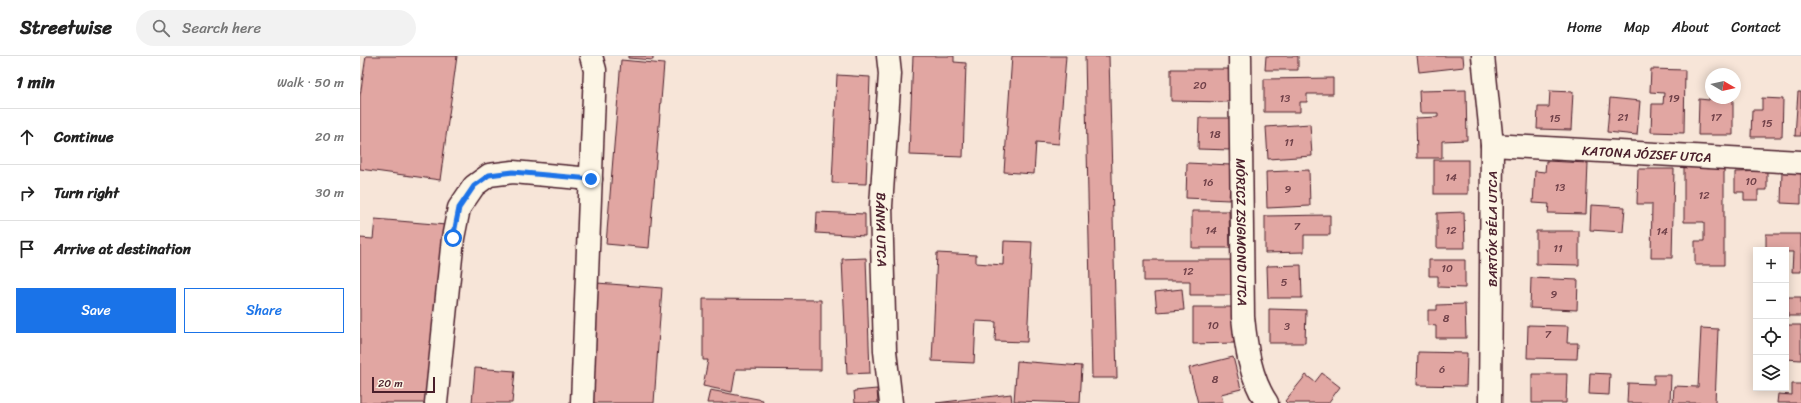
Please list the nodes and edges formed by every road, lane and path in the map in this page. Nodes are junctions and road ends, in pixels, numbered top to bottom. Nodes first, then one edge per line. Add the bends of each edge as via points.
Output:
1 (591, 56) edge
2 (888, 56) edge
3 (1240, 56) edge
4 (1483, 56) edge
5 (1492, 145) junction
6 (1801, 162) edge
7 (591, 179) junction
8 (436, 403) edge
9 (582, 403) edge
10 (891, 403) edge
11 (1266, 403) edge
12 (1490, 403) edge

1 - 7 street via 595,70
2 - 10 street, BÁNYA UTCA via 890,74 881,206 885,351
3 - 11 street, MÓRICZ ZSIGMOND UTCA via 1243,317 1250,363
4 - 5 street, BARTÓK BÉLA UTCA
5 - 6 street, KATONA JÓZSEF UTCA
5 - 12 street, BARTÓK BÉLA UTCA
7 - 8 street via 513,172 489,175 474,186 459,208 453,238
7 - 9 street

